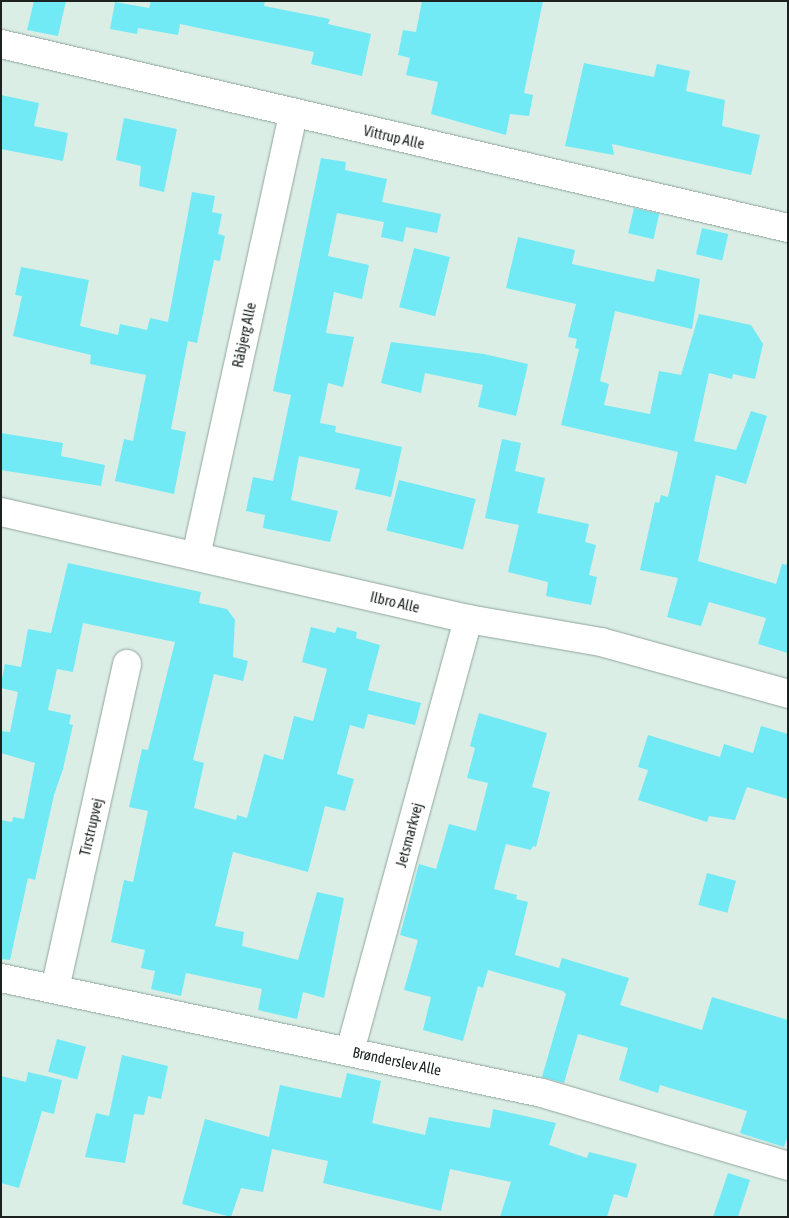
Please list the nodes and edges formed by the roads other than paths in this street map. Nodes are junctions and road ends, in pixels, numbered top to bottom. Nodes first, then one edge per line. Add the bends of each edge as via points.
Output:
1 (1, 44) edge
2 (293, 114) junction
3 (788, 228) edge
4 (1, 512) edge
5 (196, 556) junction
6 (468, 619) junction
7 (127, 664) dead end
8 (788, 694) edge
9 (1, 978) edge
10 (55, 989) junction
11 (350, 1051) junction
12 (788, 1166) edge

1 - 2 street, Vittrup Alle
2 - 3 street, Vittrup Alle
2 - 5 street, Råbjerg Alle
4 - 5 street, Ilbro Alle
5 - 6 street, Ilbro Alle
6 - 8 street, Ilbro Alle via 601,642
6 - 11 street, Jetsmarkvej
7 - 10 street, Tirstrupvej
9 - 10 street, Brønderslev Alle
10 - 11 street, Brønderslev Alle
11 - 12 street, Brønderslev Alle via 542,1093

